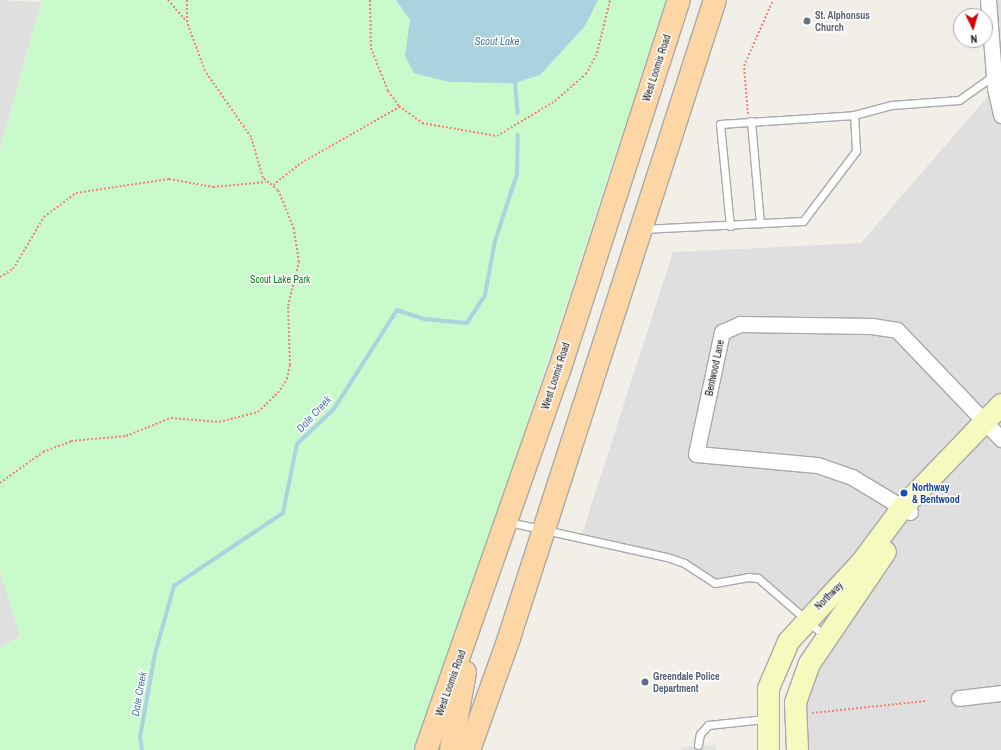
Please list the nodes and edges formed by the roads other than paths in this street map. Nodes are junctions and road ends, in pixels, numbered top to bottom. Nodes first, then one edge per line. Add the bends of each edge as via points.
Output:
1 (679, 0) edge
2 (716, 0) edge
3 (988, 0) edge
4 (994, 75) junction
5 (854, 115) junction
6 (1001, 115) edge
7 (749, 121) junction
8 (760, 224) junction
9 (730, 226) junction
10 (605, 227) junction
11 (640, 234) junction
12 (1001, 404) edge
13 (983, 421) junction
14 (1001, 439) edge
15 (906, 510) junction
16 (507, 522) junction
17 (545, 528) junction
18 (806, 618) junction
19 (472, 625) junction
20 (826, 638) junction
21 (1001, 694) edge
22 (959, 698) dead end
23 (766, 719) junction
24 (698, 745) dead end
25 (426, 750) edge
26 (451, 750) edge
27 (469, 750) edge
28 (768, 750) edge
29 (797, 750) edge

1 - 10 main road, West Loomis Road
2 - 11 main road
3 - 4 street
4 - 5 lane via 959,100 892,105
4 - 6 street
5 - 7 lane
5 - 8 lane via 856,151 803,221
7 - 8 lane
7 - 9 lane via 720,124
8 - 9 lane
9 - 11 lane
10 - 11 main road
10 - 16 main road, West Loomis Road
11 - 17 main road
12 - 13 street, Northway
13 - 14 street, Bentwood Lane
13 - 15 street, Northway via 942,464
13 - 15 street, Bentwood Lane via 897,330 872,326 740,324 722,332 696,454 817,465 852,478
15 - 18 street, Northway via 861,562
15 - 20 street, Northway
16 - 17 lane
16 - 19 main road, West Loomis Road
17 - 18 lane via 668,557 684,563 715,583 748,577 758,578
17 - 27 main road
18 - 20 lane
18 - 23 street, Northway via 788,641 775,667 768,688
19 - 25 main road, West Loomis Road
19 - 26 main road
20 - 29 street, Northway via 800,683 796,702
21 - 22 street
23 - 24 lane via 708,725 700,734
23 - 28 street, Northway

